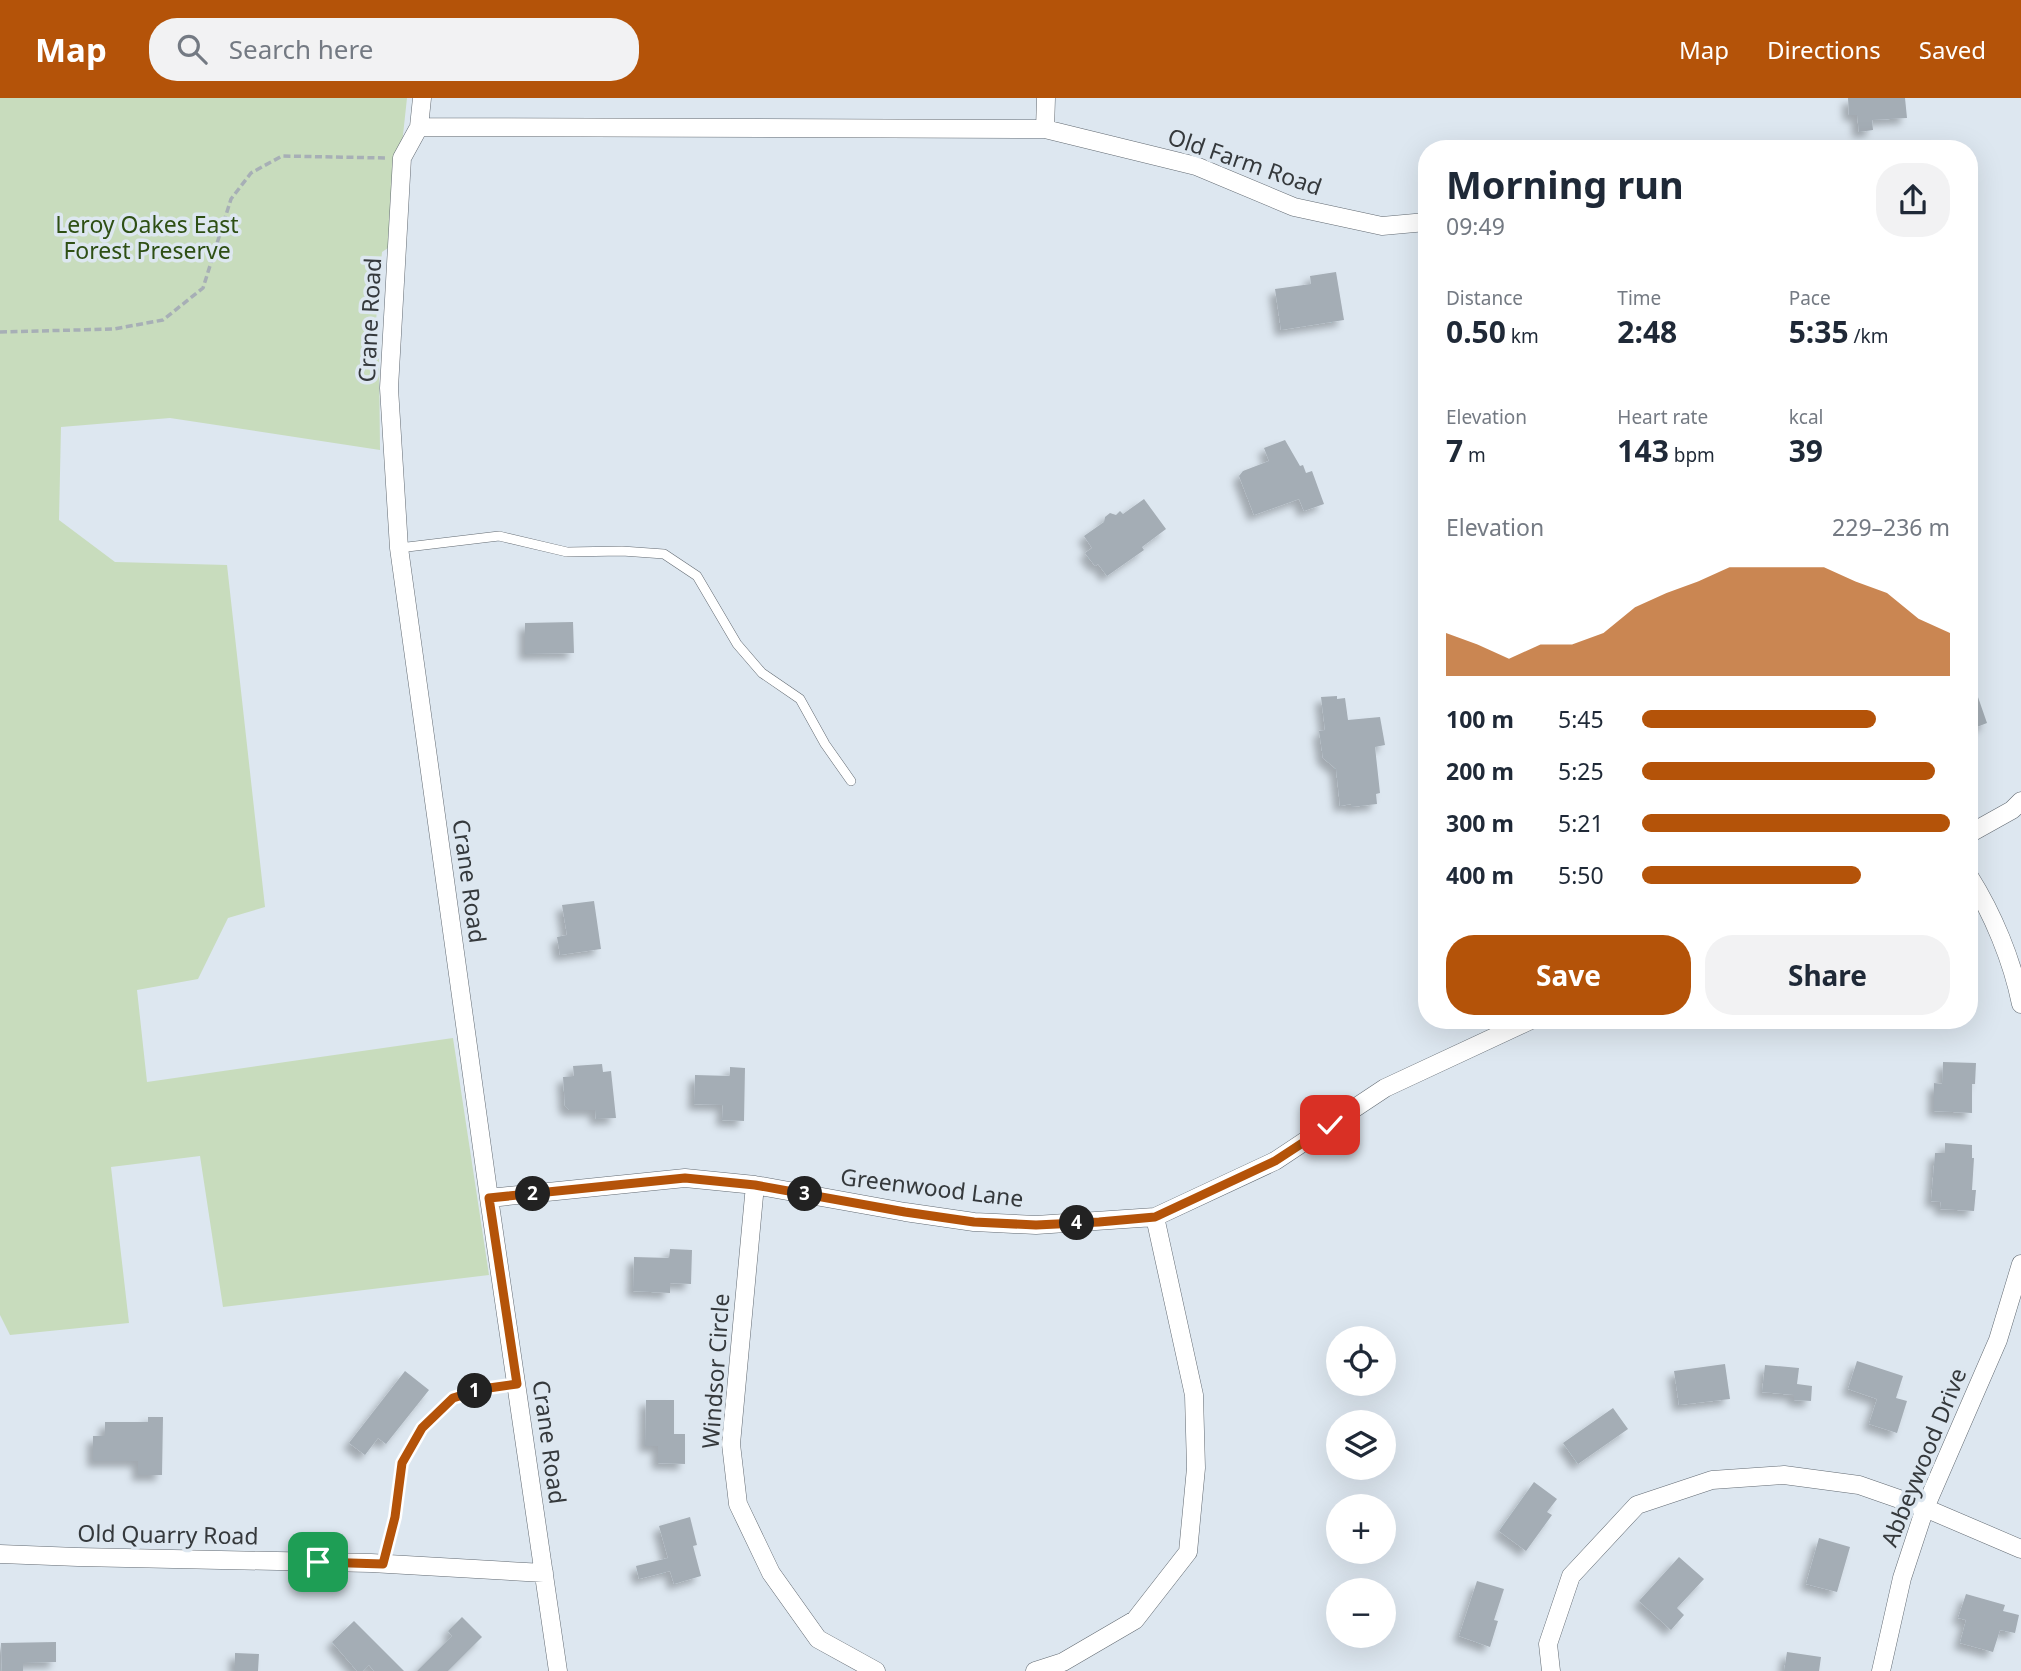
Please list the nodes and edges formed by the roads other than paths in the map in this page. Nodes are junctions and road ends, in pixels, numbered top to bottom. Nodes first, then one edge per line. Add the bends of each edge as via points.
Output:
1 (422, 98) edge
2 (1046, 98) edge
3 (419, 127) junction
4 (1045, 129) junction
5 (1418, 223) edge
6 (399, 548) junction
7 (851, 781) dead end
8 (2021, 801) edge
9 (1978, 829) edge
10 (1978, 890) edge
11 (2021, 1004) edge
12 (1512, 1029) edge
13 (755, 1185) junction
14 (489, 1198) junction
15 (1155, 1217) junction
16 (2021, 1264) edge
17 (517, 1384) junction
18 (1925, 1508) junction
19 (2021, 1549) edge
20 (0, 1554) edge
21 (383, 1564) junction
22 (544, 1573) junction
23 (558, 1671) edge
24 (876, 1671) edge
25 (1035, 1671) edge
26 (1551, 1671) edge
27 (1881, 1671) edge

1 - 3 street, Crane Road
2 - 4 street
3 - 4 street, Old Farm Road
3 - 6 street, Crane Road via 402,158 389,388
4 - 5 street, Old Farm Road via 1196,166 1294,207 1382,226
6 - 7 lane via 499,536 567,552 664,554 697,576 737,644 762,673 800,699
6 - 14 street, Crane Road
8 - 9 street
10 - 11 street
12 - 15 street, Greenwood Lane via 1385,1088 1275,1161
13 - 14 street, Greenwood Lane via 685,1178
13 - 15 street, Greenwood Lane via 974,1222 1036,1225
13 - 24 street, Windsor Circle via 731,1444 738,1504 771,1573 818,1639
14 - 17 street, Crane Road
15 - 25 street via 1194,1395 1196,1468 1188,1552 1135,1620 1063,1662
16 - 18 street, Abbeywood Drive via 1998,1340
17 - 21 lane via 453,1398 422,1428 402,1463
17 - 22 street, Crane Road
18 - 19 street
18 - 26 street via 1859,1486 1784,1475 1712,1480 1637,1505 1571,1576 1548,1644
18 - 27 street, Abbeywood Drive via 1902,1578
20 - 21 street, Old Quarry Road
21 - 22 street, Old Quarry Road
22 - 23 street, Crane Road

